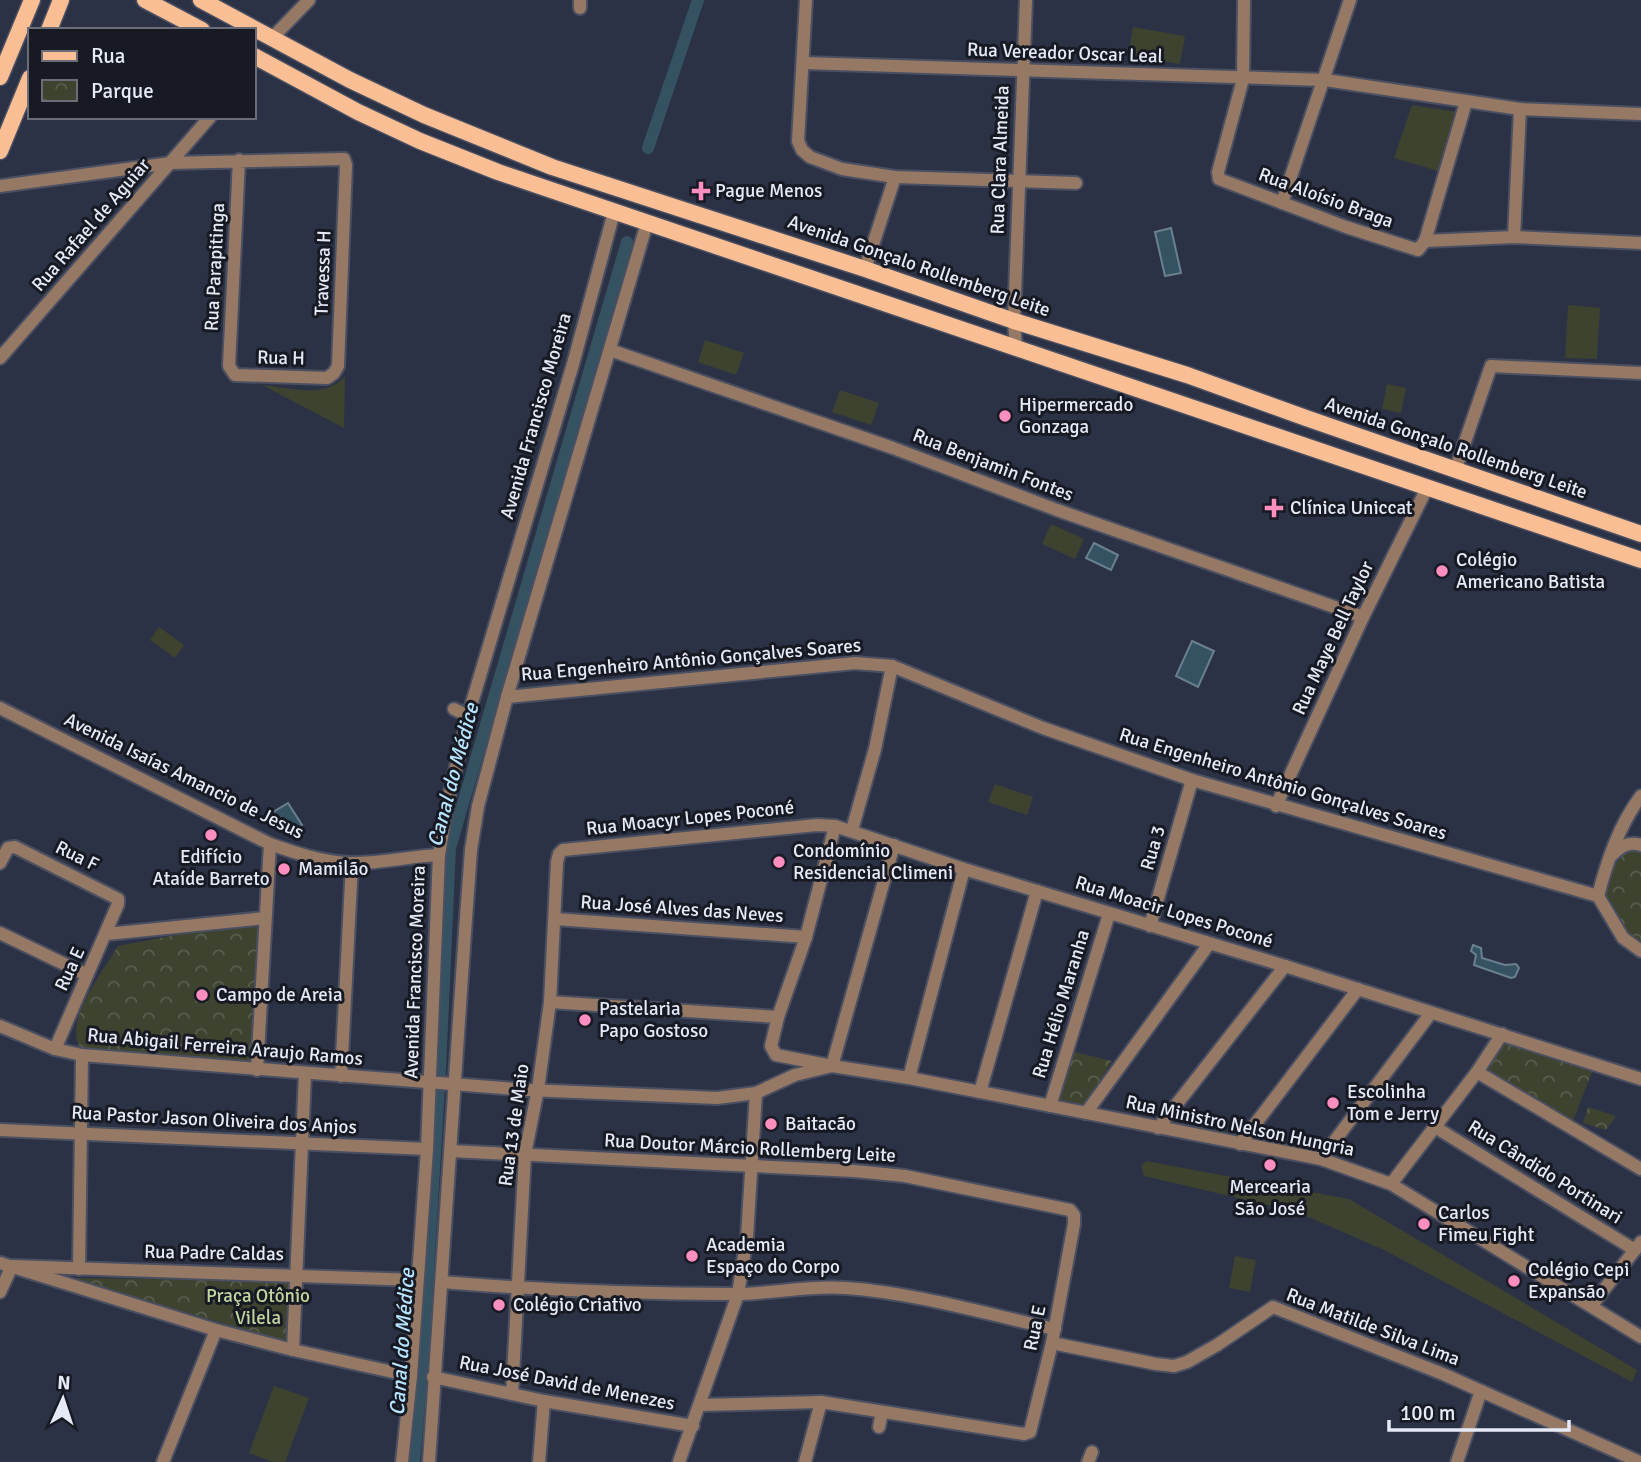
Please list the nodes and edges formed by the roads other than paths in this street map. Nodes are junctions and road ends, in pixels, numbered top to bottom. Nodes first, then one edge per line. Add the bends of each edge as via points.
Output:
1 (32, 0) edge
2 (61, 0) edge
3 (145, 0) edge
4 (201, 0) edge
5 (309, 0) edge
6 (806, 0) edge
7 (1026, 0) edge
8 (1244, 0) edge
9 (1350, 0) edge
10 (50, 28) edge
11 (198, 28) edge
12 (274, 37) junction
13 (256, 61) edge
14 (804, 63) junction
15 (1023, 70) junction
16 (0, 77) edge
17 (1243, 79) junction
18 (1325, 80) junction
19 (28, 83) edge
20 (1466, 102) junction
21 (1521, 109) junction
22 (1641, 114) edge
23 (208, 119) edge
24 (0, 151) edge
25 (239, 160) junction
26 (171, 163) junction
27 (552, 167) junction
28 (498, 172) junction
29 (895, 177) junction
30 (1019, 181) junction
31 (1076, 183) dead end
32 (0, 186) edge
33 (1282, 203) junction
34 (614, 212) junction
35 (647, 223) junction
36 (1514, 237) junction
37 (1641, 243) edge
38 (1424, 244) junction
39 (865, 270) junction
40 (1014, 321) junction
41 (1016, 348) junction
42 (610, 350) junction
43 (0, 358) edge
44 (1641, 373) edge
45 (235, 375) joint
46 (327, 378) joint
47 (1455, 471) junction
48 (1427, 488) junction
49 (1641, 534) edge
50 (1641, 560) edge
51 (1363, 617) junction
52 (892, 666) junction
53 (507, 696) junction
54 (0, 708) edge
55 (454, 709) dead end
56 (468, 716) junction
57 (1192, 780) junction
58 (1641, 796) edge
59 (1276, 806) junction
60 (835, 826) junction
61 (852, 830) junction
62 (270, 844) junction
63 (894, 845) junction
64 (1641, 845) edge
65 (439, 855) junction
66 (1610, 858) junction
67 (557, 862) joint
68 (0, 863) edge
69 (352, 863) junction
70 (964, 869) junction
71 (1037, 891) junction
72 (1598, 895) junction
73 (118, 904) joint
74 (1109, 914) junction
75 (265, 918) junction
76 (555, 919) junction
77 (1150, 926) junction
78 (0, 933) edge
79 (107, 934) junction
80 (806, 937) junction
81 (1209, 944) junction
82 (1641, 951) edge
83 (1285, 965) junction
84 (87, 975) junction
85 (1358, 989) junction
86 (550, 1002) junction
87 (1431, 1013) junction
88 (778, 1017) junction
89 (0, 1026) edge
90 (1502, 1034) junction
91 (55, 1049) junction
92 (82, 1055) junction
93 (832, 1066) junction
94 (257, 1070) junction
95 (1477, 1072) junction
96 (305, 1074) junction
97 (341, 1076) junction
98 (909, 1078) junction
99 (1641, 1079) edge
100 (431, 1082) junction
101 (453, 1084) junction
102 (538, 1089) junction
103 (980, 1092) junction
104 (756, 1093) junction
105 (1050, 1106) junction
106 (1086, 1113) junction
107 (1435, 1127) junction
108 (1158, 1128) junction
109 (0, 1130) edge
110 (81, 1132) junction
111 (302, 1143) junction
112 (1240, 1144) junction
113 (427, 1149) junction
114 (451, 1151) junction
115 (525, 1154) junction
116 (1321, 1159) junction
117 (751, 1167) junction
118 (1641, 1170) edge
119 (1391, 1184) junction
120 (1074, 1224) joint
121 (1638, 1246) edge
122 (6, 1264) edge
123 (79, 1269) junction
124 (296, 1274) junction
125 (416, 1280) junction
126 (442, 1282) junction
127 (519, 1288) junction
128 (0, 1292) edge
129 (738, 1294) junction
130 (1592, 1306) junction
131 (1055, 1329) junction
132 (216, 1330) junction
133 (1641, 1337) edge
134 (1052, 1343) junction
135 (293, 1350) junction
136 (411, 1376) junction
137 (433, 1377) junction
138 (1481, 1391) junction
139 (512, 1394) junction
140 (544, 1401) junction
141 (821, 1402) junction
142 (700, 1405) junction
143 (882, 1412) junction
144 (693, 1426) junction
145 (879, 1427) dead end
146 (163, 1462) edge
147 (402, 1462) edge
148 (429, 1462) edge
149 (539, 1462) edge
150 (679, 1462) edge
151 (805, 1462) edge
152 (1457, 1462) edge
153 (1640, 1462) edge

1 - 16 main road
2 - 10 main road
3 - 11 main road
4 - 12 main road, Avenida Gonçalo Rollemberg Leite
5 - 12 street
6 - 14 street
7 - 15 street, Rua Clara Almeida
8 - 17 street
9 - 18 street
12 - 27 main road, Avenida Gonçalo Rollemberg Leite via 424,115
13 - 28 main road via 420,141
14 - 15 street, Rua Vereador Oscar Leal
14 - 29 street via 798,141 802,150 842,169
15 - 17 street, Rua Vereador Oscar Leal
15 - 30 street, Rua Clara Almeida
17 - 18 street, Rua Vereador Oscar Leal
17 - 33 street, Rua Aloísio Braga via 1217,176
18 - 20 street, Rua Vereador Oscar Leal
18 - 33 street
19 - 24 main road
20 - 21 street, Rua Vereador Oscar Leal
20 - 38 street
21 - 22 street, Rua Vereador Oscar Leal
21 - 36 street
23 - 26 street, Rua Rafael de Aguiar
25 - 26 street
25 - 45 street, Rua Parapitinga via 229,366
25 - 46 street, Travessa H via 344,159 338,366
26 - 32 street
26 - 43 street, Rua Rafael de Aguiar
27 - 28 main road via 497,154 491,162
27 - 39 main road, Avenida Gonçalo Rollemberg Leite
28 - 34 main road
29 - 30 street
29 - 39 street
30 - 31 street
30 - 40 street, Rua Clara Almeida
33 - 38 street, Rua Aloísio Braga via 1412,250
34 - 35 main road
34 - 56 street, Avenida Francisco Moreira
35 - 41 main road
35 - 42 street
36 - 37 street, Rua Aloísio Braga
36 - 38 street, Rua Aloísio Braga
39 - 40 main road, Avenida Gonçalo Rollemberg Leite
40 - 41 street, Rua Clara Almeida
40 - 47 main road, Avenida Gonçalo Rollemberg Leite via 1187,374
41 - 48 main road
42 - 51 street, Rua Benjamin Fontes
42 - 53 street
44 - 47 street via 1492,366
45 - 46 street, Rua H
47 - 49 main road, Avenida Gonçalo Rollemberg Leite
48 - 50 main road
48 - 51 street, Rua Maye Bell Taylor
51 - 59 street, Rua Maye Bell Taylor
52 - 53 street, Rua Engenheiro Antônio Gonçalves Soares via 855,663
52 - 57 street, Rua Engenheiro Antônio Gonçalves Soares via 1044,729
52 - 61 street
53 - 101 street via 471,850
54 - 62 street, Avenida Isaías Amancio de Jesus
55 - 56 street
56 - 65 street, Avenida Francisco Moreira
57 - 59 street, Rua Engenheiro Antônio Gonçalves Soares
57 - 77 street, Rua 3
58 - 66 street via 1629,812
59 - 72 street, Rua Engenheiro Antônio Gonçalves Soares
60 - 61 street, Rua Moacir Lopes Poconé
60 - 67 street, Rua Moacyr Lopes Poconé via 563,850
60 - 80 street
61 - 63 street, Rua Moacir Lopes Poconé
62 - 69 street, Avenida Isaías Amancio de Jesus via 314,859
62 - 75 street
63 - 70 street, Rua Moacir Lopes Poconé
63 - 93 street
64 - 66 street via 1623,846
65 - 69 street, Avenida Isaías Amancio de Jesus
65 - 100 street, Avenida Francisco Moreira
66 - 72 street
67 - 76 street, Rua 13 de Maio
68 - 73 street, Rua F via 8,848 15,847 114,896
69 - 97 street
70 - 71 street, Rua Moacir Lopes Poconé
70 - 98 street
71 - 74 street, Rua Moacir Lopes Poconé
71 - 103 street
72 - 82 street via 1623,939
73 - 79 street, Rua E
74 - 77 street, Rua Moacir Lopes Poconé
74 - 105 street, Rua Hélio Maranha
75 - 79 street
75 - 94 street
76 - 80 street, Rua José Alves das Neves
76 - 86 street, Rua 13 de Maio
77 - 81 street, Rua Moacir Lopes Poconé
78 - 84 street
79 - 84 street, Rua E
80 - 88 street
81 - 83 street, Rua Moacir Lopes Poconé
81 - 106 street
83 - 85 street, Rua Moacir Lopes Poconé
83 - 108 street
84 - 91 street, Rua E
85 - 87 street, Rua Moacir Lopes Poconé
85 - 112 street
86 - 88 street
86 - 102 street, Rua 13 de Maio
87 - 90 street, Rua Moacir Lopes Poconé
87 - 116 street
88 - 93 street, Rua Ministro Nelson Hungria via 771,1046 776,1055
89 - 91 street, Rua Abigail Ferreira Araujo Ramos
90 - 95 street
90 - 99 street, Rua Moacir Lopes Poconé
91 - 92 street, Rua Abigail Ferreira Araujo Ramos
92 - 94 street, Rua Abigail Ferreira Araujo Ramos
92 - 110 street
93 - 98 street, Rua Ministro Nelson Hungria
93 - 104 street, Rua Ministro Nelson Hungria via 795,1075
94 - 96 street, Rua Abigail Ferreira Araujo Ramos
95 - 107 street
95 - 118 street
96 - 97 street, Rua Abigail Ferreira Araujo Ramos
96 - 111 street
97 - 100 street, Rua Abigail Ferreira Araujo Ramos
98 - 103 street, Rua Ministro Nelson Hungria
100 - 101 street, Rua Abigail Ferreira Araujo Ramos
100 - 113 street, Avenida Francisco Moreira
101 - 102 street, Rua Abigail Ferreira Araujo Ramos
101 - 114 street
102 - 104 street, Rua Ministro Nelson Hungria via 717,1098
102 - 115 street, Rua 13 de Maio
103 - 105 street, Rua Ministro Nelson Hungria
104 - 117 street
105 - 106 street, Rua Ministro Nelson Hungria
106 - 108 street, Rua Ministro Nelson Hungria
107 - 119 street
107 - 121 street, Rua Cândido Portinari
108 - 112 street, Rua Ministro Nelson Hungria
109 - 110 street, Rua Pastor Jason Oliveira dos Anjos
110 - 111 street, Rua Pastor Jason Oliveira dos Anjos
110 - 123 street
111 - 113 street, Rua Pastor Jason Oliveira dos Anjos
111 - 124 street
112 - 116 street, Rua Ministro Nelson Hungria
113 - 125 street, Avenida Francisco Moreira
114 - 115 street, Rua Doutor Márcio Rollemberg Leite
114 - 126 street
115 - 117 street, Rua Doutor Márcio Rollemberg Leite
115 - 127 street, Rua 13 de Maio
116 - 119 street, Rua Ministro Nelson Hungria
117 - 120 street, Rua Doutor Márcio Rollemberg Leite via 905,1176 1070,1210
117 - 129 street
119 - 130 street, Rua Ministro Nelson Hungria
120 - 131 street, Rua E
121 - 130 street
122 - 123 street, Rua Padre Caldas
122 - 128 street
122 - 132 street
123 - 124 street, Rua Padre Caldas
124 - 125 street, Rua Padre Caldas
124 - 135 street
125 - 136 street, Avenida Francisco Moreira
126 - 127 street
126 - 137 street
127 - 129 street
127 - 139 street, Rua 13 de Maio
129 - 131 street via 845,1288
129 - 142 street
130 - 133 street, Rua Ministro Nelson Hungria
131 - 134 street, Rua E
132 - 135 street
132 - 146 street
134 - 138 street, Rua Matilde Silva Lima via 1174,1366 1217,1345 1273,1307
134 - 143 street, Rua E via 1030,1432
135 - 136 street
136 - 147 street, Avenida Francisco Moreira
137 - 139 street, Rua José David de Menezes
137 - 148 street
138 - 152 street
138 - 153 street, Rua Matilde Silva Lima
139 - 140 street, Rua José David de Menezes
140 - 144 street, Rua José David de Menezes
140 - 149 street
141 - 142 street
141 - 143 street
141 - 151 street
142 - 144 street
143 - 145 street
144 - 150 street

